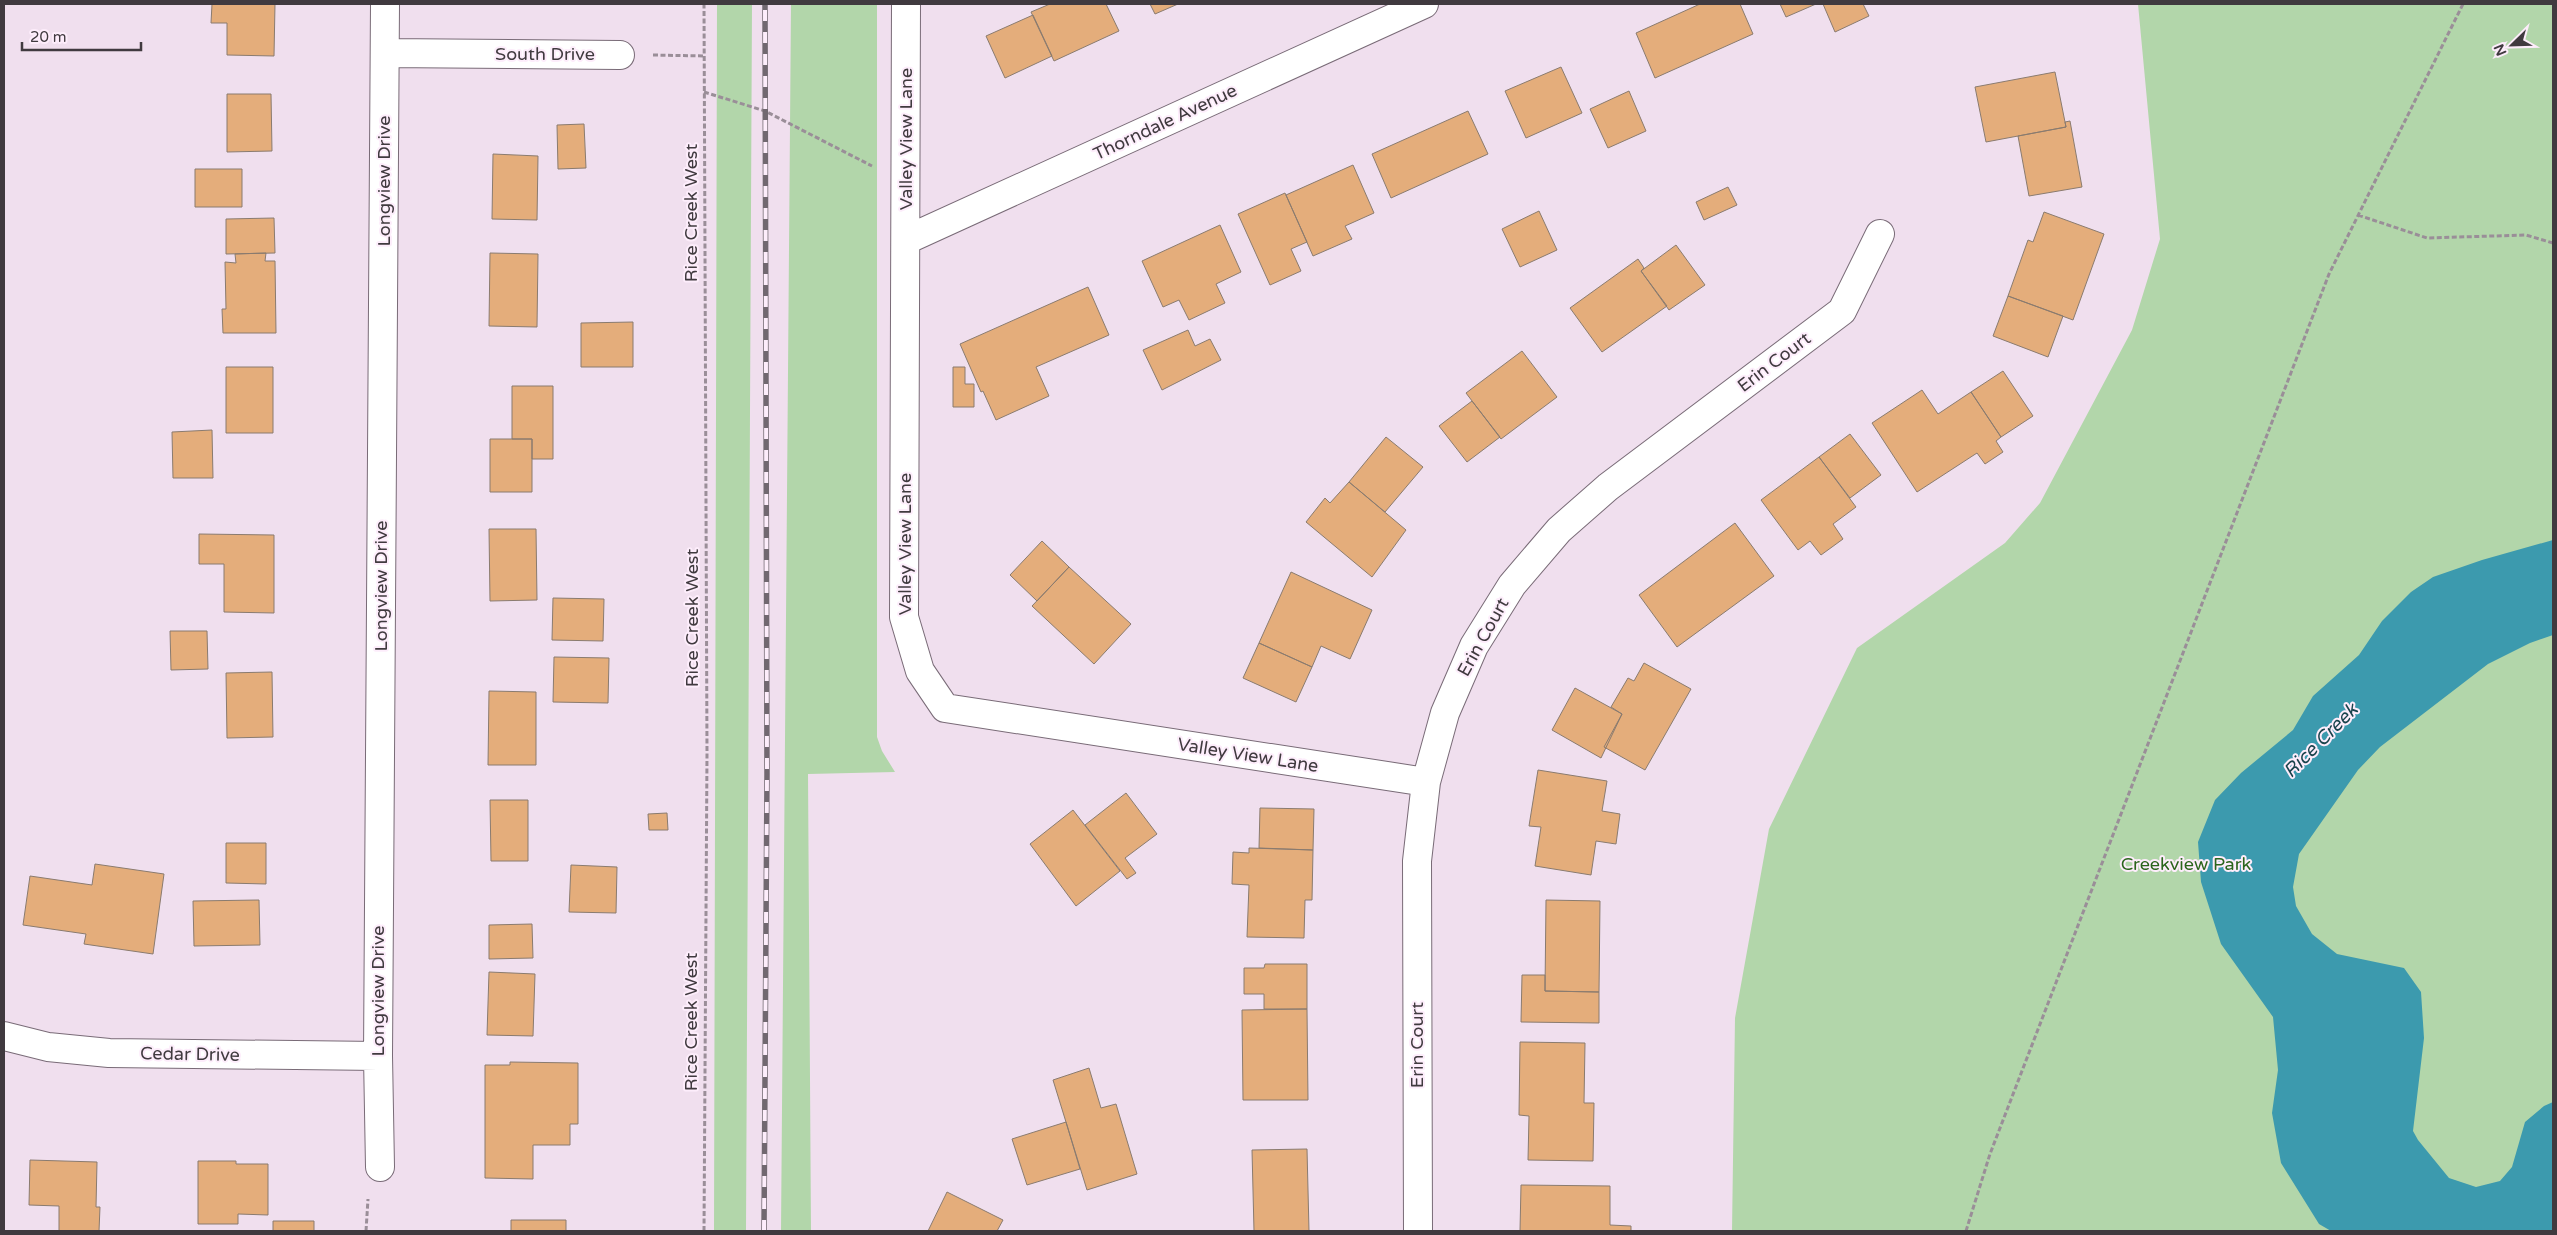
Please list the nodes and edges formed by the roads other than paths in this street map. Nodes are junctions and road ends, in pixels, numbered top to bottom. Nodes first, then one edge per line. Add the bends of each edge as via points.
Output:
1 (385, 4) edge
2 (906, 4) edge
3 (1424, 4) edge
4 (385, 53) junction
5 (620, 55) road end
6 (1880, 234) dead end
7 (906, 240) junction
8 (1426, 782) junction
9 (4, 1036) edge
10 (378, 1056) junction
11 (380, 1168) dead end
12 (1418, 1231) edge

1 - 4 street, Longview Drive
2 - 7 street, Valley View Lane
3 - 7 street, Thorndale Avenue
4 - 5 street, South Drive
4 - 10 street, Longview Drive
6 - 8 street, Erin Court via 1842,311 1608,487 1559,530 1512,585 1474,646 1444,713
7 - 8 street, Valley View Lane via 904,617 920,671 945,708
8 - 12 street, Erin Court via 1417,861
9 - 10 street, Cedar Drive via 48,1047 109,1053
10 - 11 street, Longview Drive

